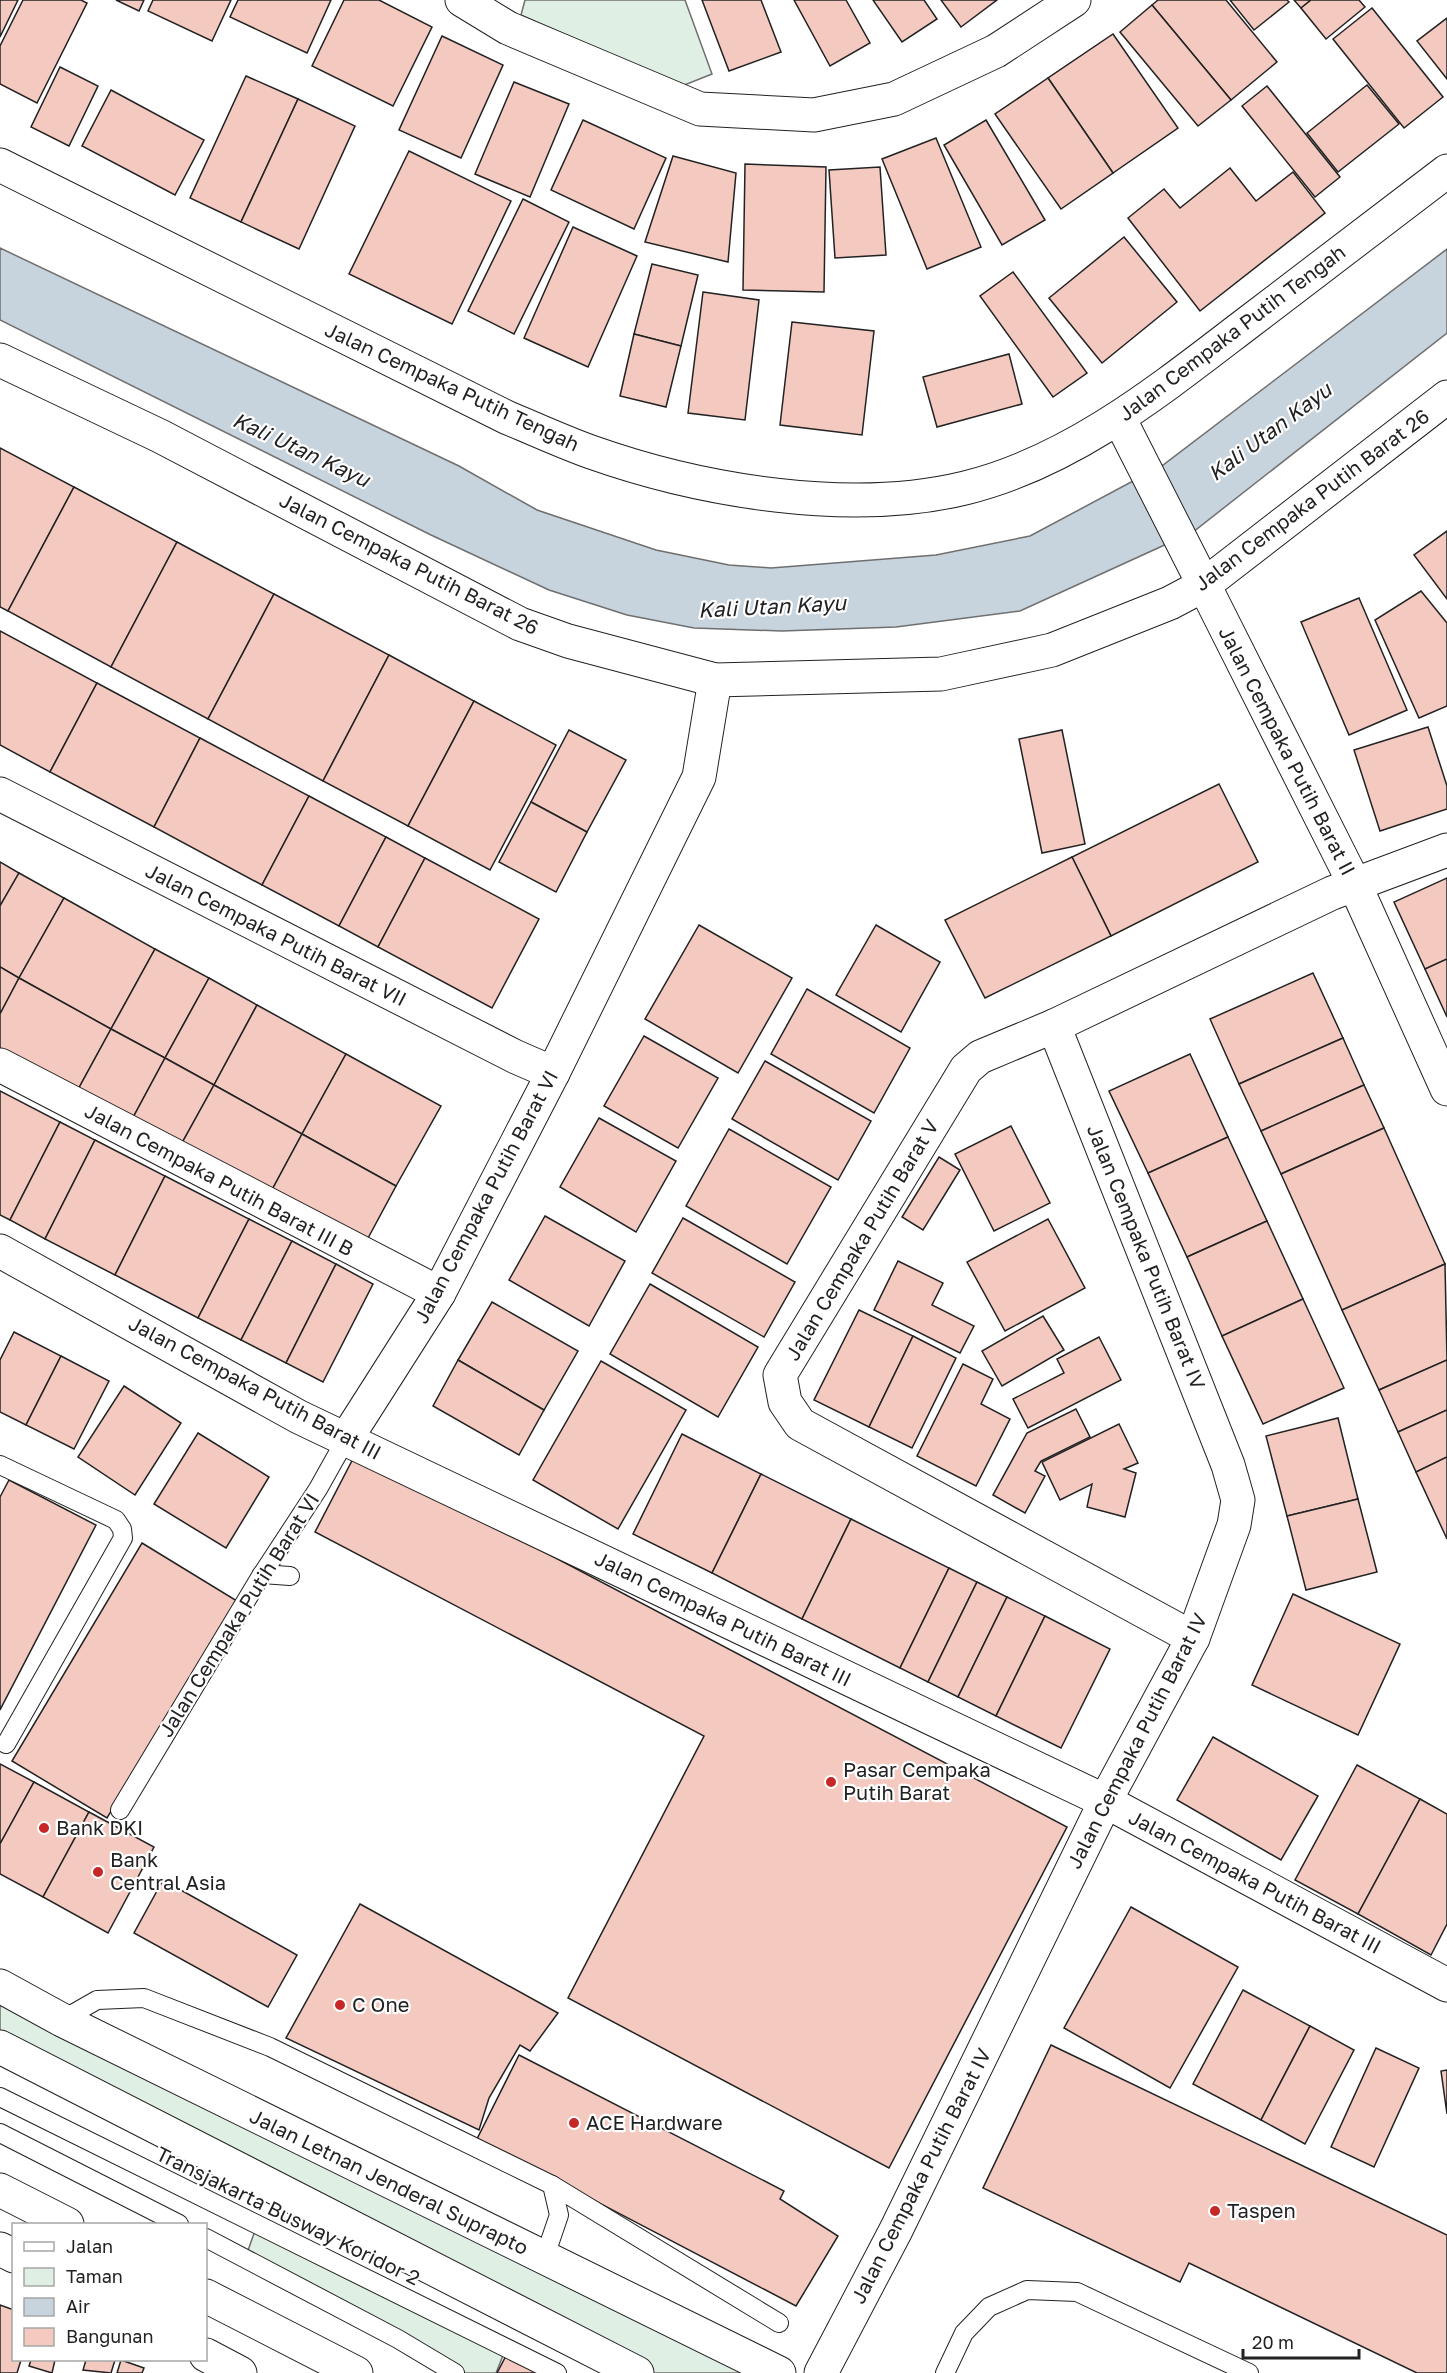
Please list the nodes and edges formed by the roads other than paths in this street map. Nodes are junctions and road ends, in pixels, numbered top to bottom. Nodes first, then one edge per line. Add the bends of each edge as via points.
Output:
1 (462, 0) edge
2 (1074, 0) edge
3 (0, 165) edge
4 (1447, 171) edge
5 (0, 360) edge
6 (1447, 397) edge
7 (1119, 418) junction
8 (1199, 575) junction
9 (715, 680) junction
10 (0, 794) edge
11 (1447, 850) edge
12 (1355, 885) junction
13 (1054, 1026) junction
14 (0, 1065) edge
15 (553, 1073) junction
16 (1447, 1089) edge
17 (0, 1251) edge
18 (439, 1293) junction
19 (346, 1439) junction
20 (0, 1465) edge
21 (262, 1574) junction
22 (290, 1576) dead end
23 (1193, 1638) junction
24 (6, 1744) dead end
25 (1105, 1802) junction
26 (120, 1810) dead end
27 (1447, 1985) edge
28 (0, 1986) edge
29 (62, 2019) junction
30 (0, 2048) edge
31 (0, 2097) edge
32 (0, 2133) edge
33 (552, 2185) junction
34 (0, 2190) edge
35 (65, 2223) edge
36 (177, 2223) edge
37 (207, 2239) edge
38 (544, 2259) junction
39 (207, 2297) edge
40 (779, 2323) dead end
41 (207, 2356) edge
42 (240, 2373) edge
43 (356, 2373) edge
44 (454, 2373) edge
45 (557, 2373) edge
46 (637, 2373) edge
47 (779, 2373) edge
48 (820, 2373) edge
49 (945, 2373) edge
50 (1249, 2373) edge

1 - 2 street via 508,28 700,109 814,115 894,99 996,51
3 - 7 street, Jalan Cempaka Putih Tengah via 508,418 591,452 687,480 829,499 908,499 966,488 1029,466
4 - 7 street, Jalan Cempaka Putih Tengah
5 - 9 street, Jalan Cempaka Putih Barat 26 via 160,436 520,624 568,641
6 - 8 street, Jalan Cempaka Putih Barat 26
7 - 8 street, Jalan Cempaka Putih Barat II
8 - 9 street, Jalan Cempaka Putih Barat 26 via 1170,603 1052,650 941,674
8 - 12 street, Jalan Cempaka Putih Barat II
9 - 15 street, Jalan Cempaka Putih Barat VI via 699,777
10 - 15 street, Jalan Cempaka Putih Barat VII
11 - 12 street
12 - 13 street
12 - 16 street, Jalan Cempaka Putih Barat II
13 - 23 street, Jalan Cempaka Putih Barat IV via 1228,1465 1238,1500 1234,1525
13 - 23 street, Jalan Cempaka Putih Barat V via 980,1057 966,1070 780,1375 785,1402 800,1424
14 - 18 street, Jalan Cempaka Putih Barat III B
15 - 18 street, Jalan Cempaka Putih Barat VI
17 - 19 street, Jalan Cempaka Putih Barat III via 299,1417
18 - 19 street, Jalan Cempaka Putih Barat VI
19 - 21 lane, Jalan Cempaka Putih Barat VI
19 - 25 street, Jalan Cempaka Putih Barat III
20 - 24 lane via 116,1520 123,1538
21 - 22 lane
21 - 26 lane, Jalan Cempaka Putih Barat VI
23 - 25 street, Jalan Cempaka Putih Barat IV
25 - 27 street, Jalan Cempaka Putih Barat III
25 - 48 street, Jalan Cempaka Putih Barat IV via 896,2230
28 - 29 street, Jalan Letnan Jenderal Suprapto
29 - 33 lane via 97,2000 144,1998 270,2047
29 - 38 street, Jalan Letnan Jenderal Suprapto
30 - 46 street
31 - 45 lane, Transjakarta Busway Koridor 2
32 - 36 lane
33 - 38 lane via 559,2215
33 - 40 lane
34 - 35 street
37 - 44 lane
38 - 47 street, Jalan Letnan Jenderal Suprapto
39 - 43 street
41 - 42 street
49 - 50 lane via 964,2333 989,2307 1027,2290 1077,2292

